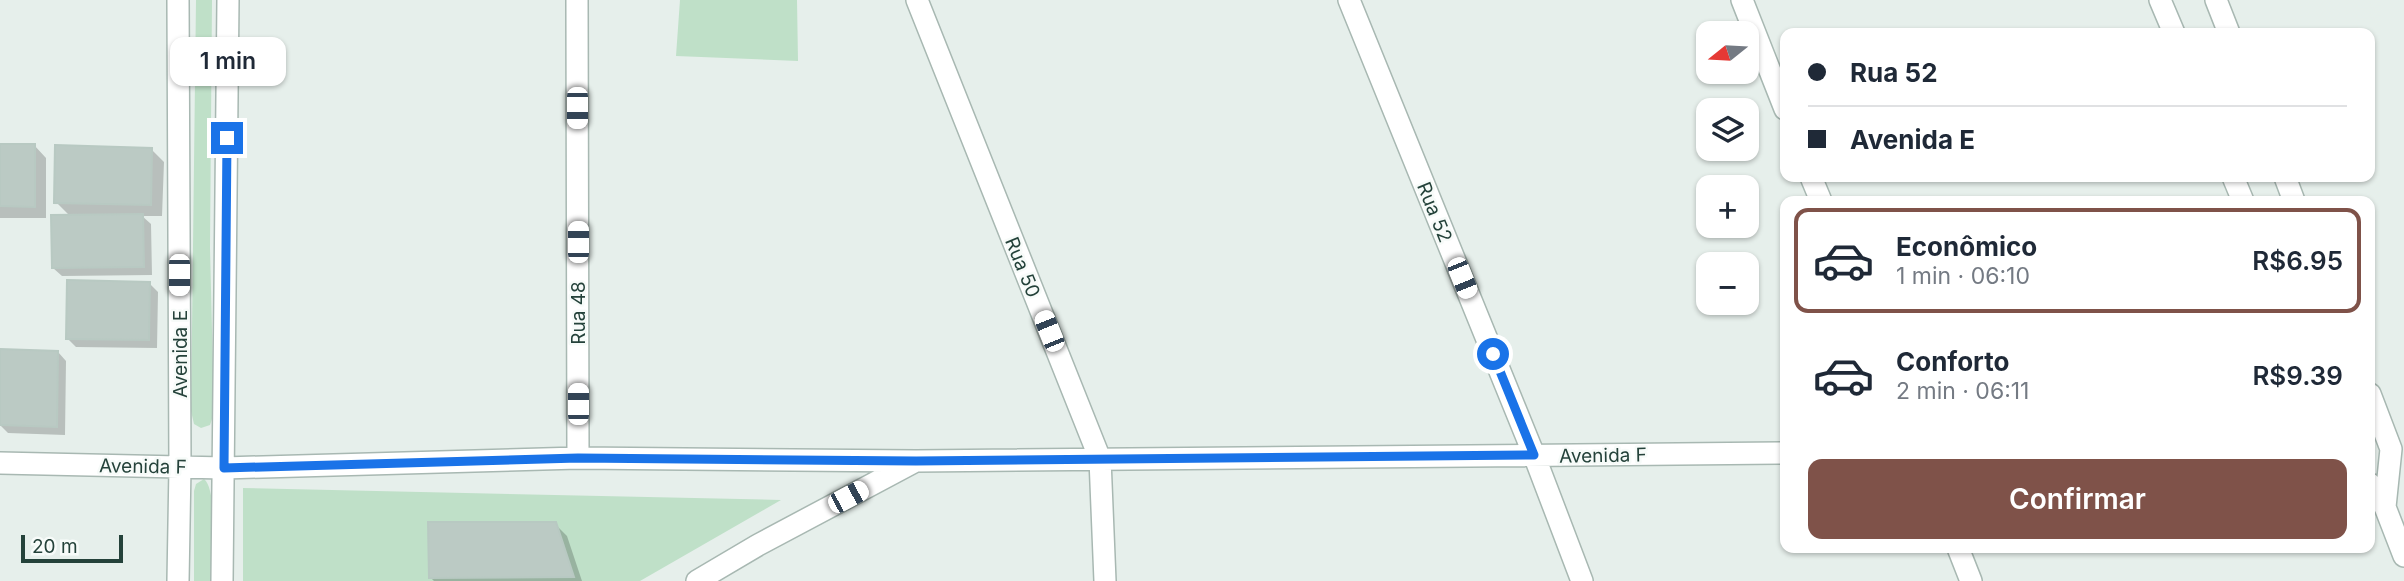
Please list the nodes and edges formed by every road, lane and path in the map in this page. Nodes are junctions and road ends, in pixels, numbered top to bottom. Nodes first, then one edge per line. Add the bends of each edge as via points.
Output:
1 (177, 0) edge
2 (228, 0) edge
3 (577, 0) edge
4 (917, 0) edge
5 (1349, 0) edge
6 (1742, 0) edge
7 (2160, 0) edge
8 (2216, 0) edge
9 (2172, 28) edge
10 (2227, 28) edge
11 (1780, 96) edge
12 (2375, 404) edge
13 (2375, 449) edge
14 (2398, 450) edge
15 (1780, 453) edge
16 (1534, 455) junction
17 (578, 458) junction
18 (1100, 459) junction
19 (916, 461) junction
20 (0, 463) edge
21 (180, 467) junction
22 (224, 468) junction
23 (2375, 492) edge
24 (2385, 507) junction
25 (1960, 553) edge
26 (2404, 556) edge
27 (178, 581) edge
28 (222, 581) edge
29 (698, 581) edge
30 (1105, 581) edge
31 (1582, 581) edge
32 (1971, 581) edge

1 - 21 street, Avenida E
2 - 22 street
3 - 17 street, Rua 48
4 - 18 street, Rua 50
5 - 16 street, Rua 52
6 - 11 street
7 - 9 street
8 - 10 street
12 - 14 street
13 - 14 street
14 - 24 street
15 - 16 street, Avenida F
16 - 18 street, Avenida F
16 - 31 street, Rua 52
17 - 19 street, Avenida F
17 - 22 street, Avenida F
18 - 19 street, Avenida F
18 - 30 street, Rua 50
19 - 29 street, Avenida F
20 - 21 street, Avenida F
21 - 22 street, Avenida F
21 - 27 street, Avenida E
22 - 28 street
23 - 24 street
24 - 26 street
25 - 32 street

